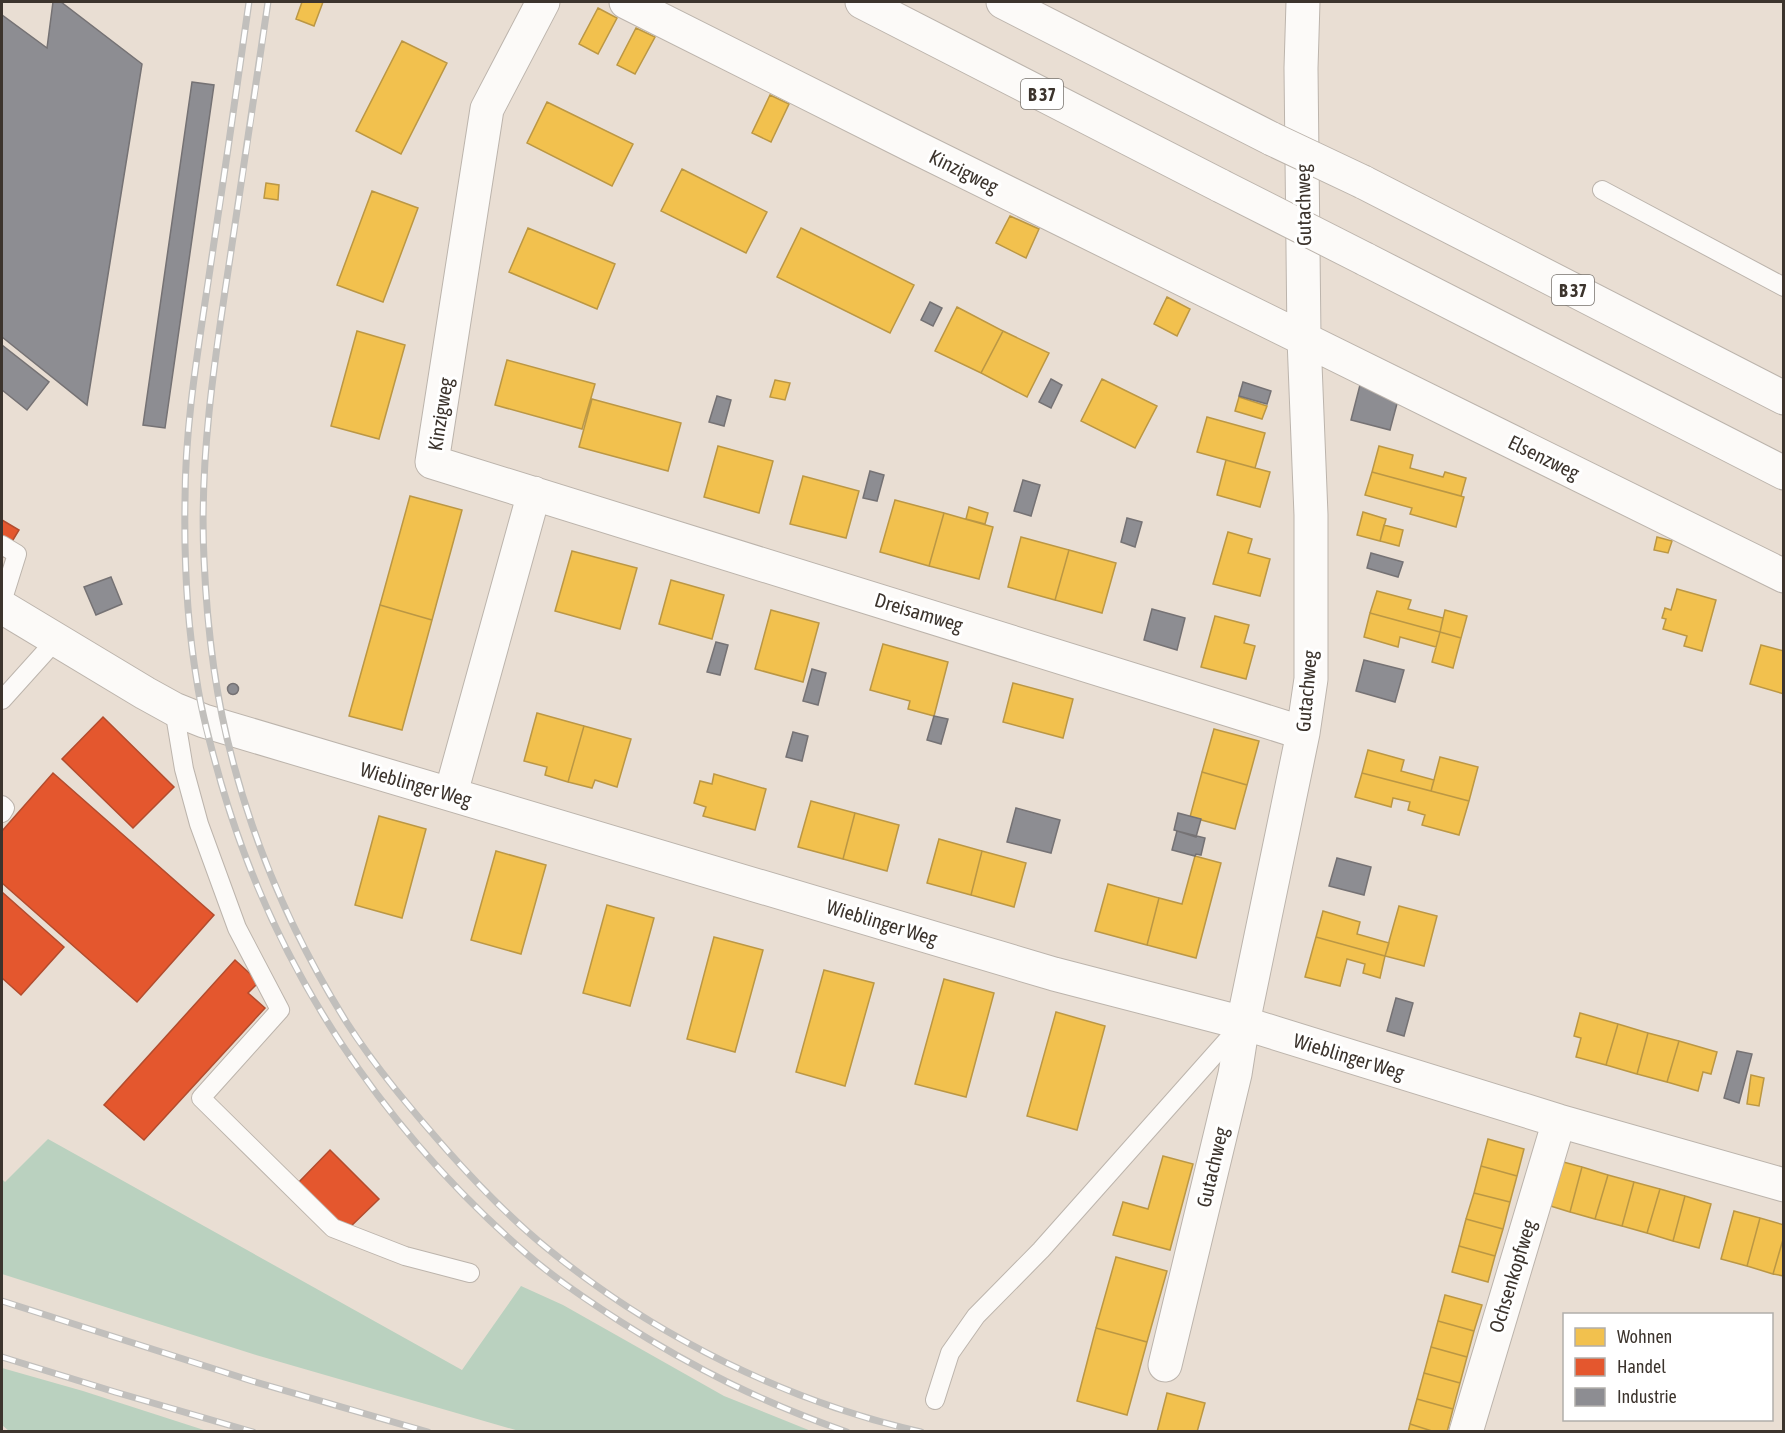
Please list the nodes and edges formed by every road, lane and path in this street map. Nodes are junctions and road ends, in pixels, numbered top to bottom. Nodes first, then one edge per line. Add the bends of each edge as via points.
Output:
1 (543, 2) edge
2 (626, 2) edge
3 (862, 2) edge
4 (1004, 2) edge
5 (1303, 2) edge
6 (1602, 190) dead end
7 (1784, 287) edge
8 (1304, 339) junction
9 (1784, 398) edge
10 (1784, 473) edge
11 (534, 493) junction
12 (2, 545) edge
13 (1784, 576) edge
14 (2, 602) edge
15 (2, 607) edge
16 (56, 640) junction
17 (2, 700) edge
18 (174, 709) junction
19 (1303, 733) junction
20 (451, 793) junction
21 (2, 805) edge
22 (2, 813) edge
23 (1243, 1023) junction
24 (1559, 1121) junction
25 (1784, 1185) edge
26 (470, 1273) dead end
27 (1165, 1365) dead end
28 (935, 1400) dead end
29 (1466, 1431) edge

1 - 11 main road, Kinzigweg via 487,109 432,462
2 - 8 main road, Kinzigweg
3 - 10 main road, B 37, bridge
4 - 9 main road, B 37, bridge
5 - 8 main road, Gutachweg
6 - 7 lane
8 - 13 main road, Elsenzweg
8 - 19 main road, Gutachweg via 1311,515 1311,679
11 - 19 main road, Dreisamweg
11 - 20 main road
12 - 14 lane via 17,554
15 - 16 main road, Wieblinger Weg
16 - 17 lane
16 - 18 main road, Wieblinger Weg
18 - 20 main road, Wieblinger Weg
18 - 26 lane via 199,824 237,928 280,1010 201,1098 333,1228 405,1256
19 - 23 main road, Gutachweg
20 - 23 main road, Wieblinger Weg via 1054,974
21 - 22 lane
23 - 24 main road, Wieblinger Weg
23 - 27 main road, Gutachweg via 1235,1074
23 - 28 lane via 1041,1250 976,1316 950,1353
24 - 25 main road, Wieblinger Weg
24 - 29 main road, Ochsenkopfweg

